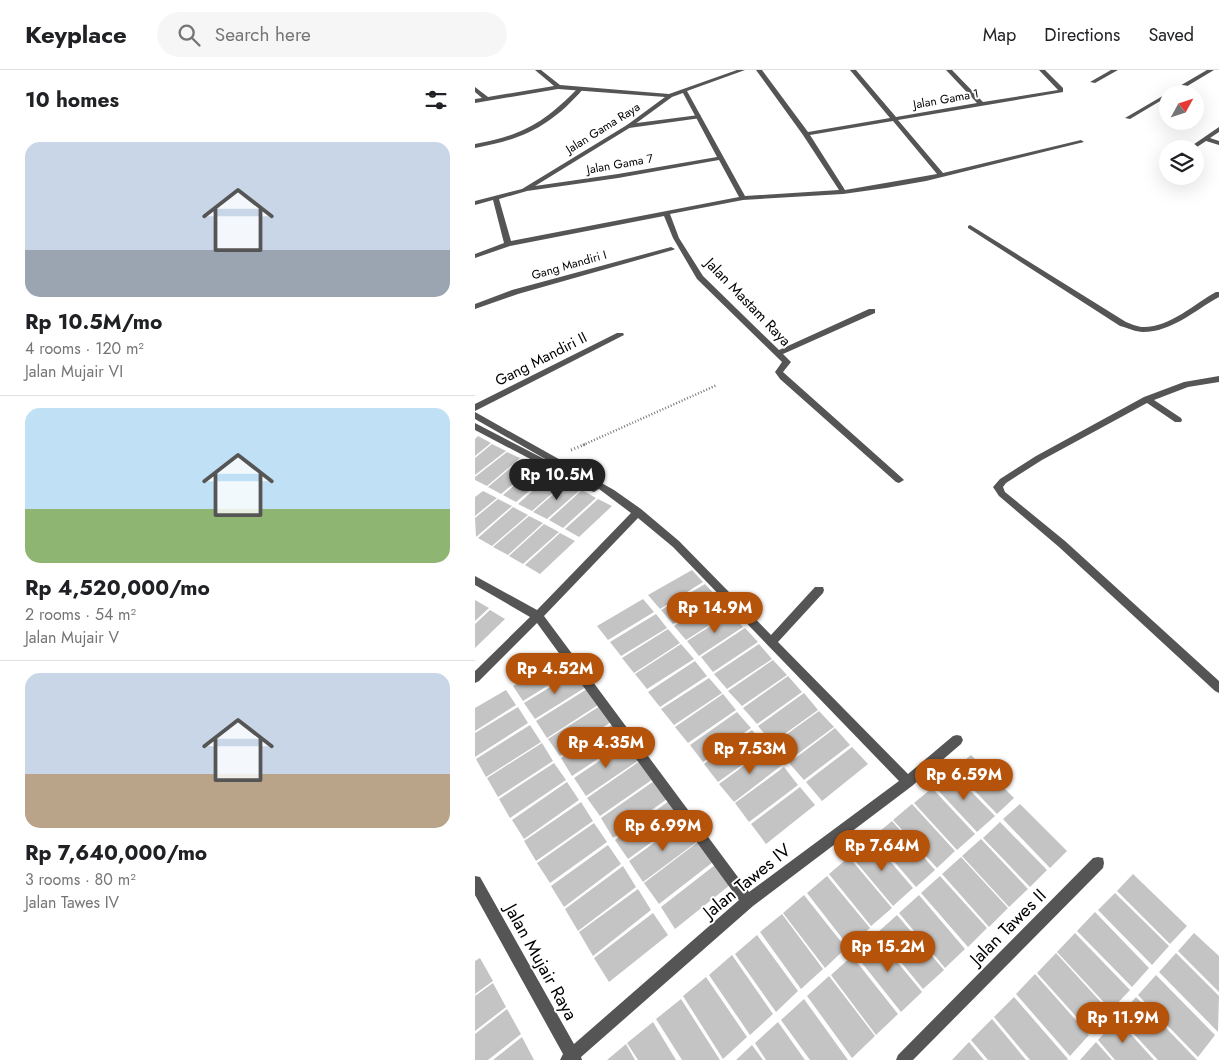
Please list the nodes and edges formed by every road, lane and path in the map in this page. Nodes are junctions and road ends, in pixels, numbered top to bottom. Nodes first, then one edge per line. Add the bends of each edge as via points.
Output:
1 (538, 70) edge
2 (742, 70) edge
3 (759, 70) edge
4 (853, 70) edge
5 (949, 70) edge
6 (1042, 70) edge
7 (1115, 70) edge
8 (1209, 70) edge
9 (1219, 74) edge
10 (1093, 82) dead end
11 (1184, 85) edge
12 (558, 87) junction
13 (581, 88) junction
14 (475, 89) edge
15 (684, 90) junction
16 (670, 96) junction
17 (487, 99) junction
18 (1159, 100) edge
19 (475, 101) edge
20 (981, 104) junction
21 (699, 117) junction
22 (1128, 118) dead end
23 (896, 120) junction
24 (629, 126) junction
25 (1219, 129) edge
26 (806, 134) junction
27 (1205, 138) junction
28 (1202, 140) edge
29 (1081, 142) dead end
30 (1219, 144) edge
31 (475, 146) edge
32 (720, 158) junction
33 (941, 175) junction
34 (524, 190) junction
35 (843, 192) junction
36 (495, 197) junction
37 (743, 198) junction
38 (475, 203) edge
39 (666, 214) junction
40 (970, 227) dead end
41 (508, 244) junction
42 (671, 249) dead end
43 (475, 256) edge
44 (1218, 296) edge
45 (475, 307) edge
46 (872, 312) dead end
47 (620, 335) dead end
48 (778, 353) junction
49 (1219, 379) edge
50 (717, 385) dead end
51 (1147, 399) junction
52 (475, 408) edge
53 (475, 415) edge
54 (1179, 420) dead end
55 (475, 426) edge
56 (552, 458) junction
57 (899, 480) dead end
58 (611, 492) junction
59 (638, 512) junction
60 (475, 580) edge
61 (819, 590) dead end
62 (538, 616) junction
63 (771, 642) junction
64 (475, 678) edge
65 (1219, 688) edge
66 (957, 740) dead end
67 (908, 782) junction
68 (1098, 863) dead end
69 (475, 882) edge
70 (748, 901) junction
71 (571, 1059) edge
72 (903, 1060) edge

1 - 12 street
2 - 15 street, Jalan Gama Raya
3 - 26 street
4 - 23 street
5 - 20 street
6 - 20 street, Jalan Gama 1 via 1061,91
7 - 10 street
8 - 9 street
8 - 11 street
12 - 13 street
12 - 17 street
13 - 16 street
13 - 31 street via 563,109 538,128 514,138
14 - 17 street
15 - 16 street, Jalan Gama Raya
15 - 21 street
16 - 24 street, Jalan Gama Raya
17 - 19 street
18 - 22 street
20 - 23 street, Jalan Gama 1
21 - 24 street
21 - 32 street
23 - 26 street, Jalan Gama 1
23 - 33 street
24 - 34 street, Jalan Gama Raya
25 - 27 street
26 - 35 street
27 - 28 street
27 - 30 street
29 - 33 street
32 - 34 street, Jalan Gama 7
32 - 37 street
33 - 35 street
34 - 36 street, Jalan Gama Raya
35 - 37 street
36 - 38 street, Jalan Gama Raya
36 - 41 street
37 - 39 street
39 - 41 street
39 - 48 street, Jalan Mastam Raya via 676,238 700,277
40 - 44 street via 1123,324 1136,328 1145,330 1164,325
41 - 43 street
42 - 45 street, Gang Mandiri I via 515,292
46 - 48 street
47 - 52 street, Gang Mandiri II
48 - 57 street, Jalan Mastam Raya via 787,362 779,372 783,378
49 - 51 street via 1187,384
50 - 56 path
51 - 54 street
51 - 65 street via 1039,458 998,487
53 - 56 street
55 - 58 street via 603,494
56 - 58 street
58 - 59 street
59 - 62 street
59 - 63 street via 676,544
60 - 62 street
61 - 63 street
62 - 64 street
62 - 70 street
63 - 67 street
66 - 67 street, Jalan Tawes IV
67 - 70 street, Jalan Tawes IV
68 - 72 street, Jalan Tawes II
69 - 71 street, Jalan Mujair Raya
70 - 71 street, Jalan Tawes IV

